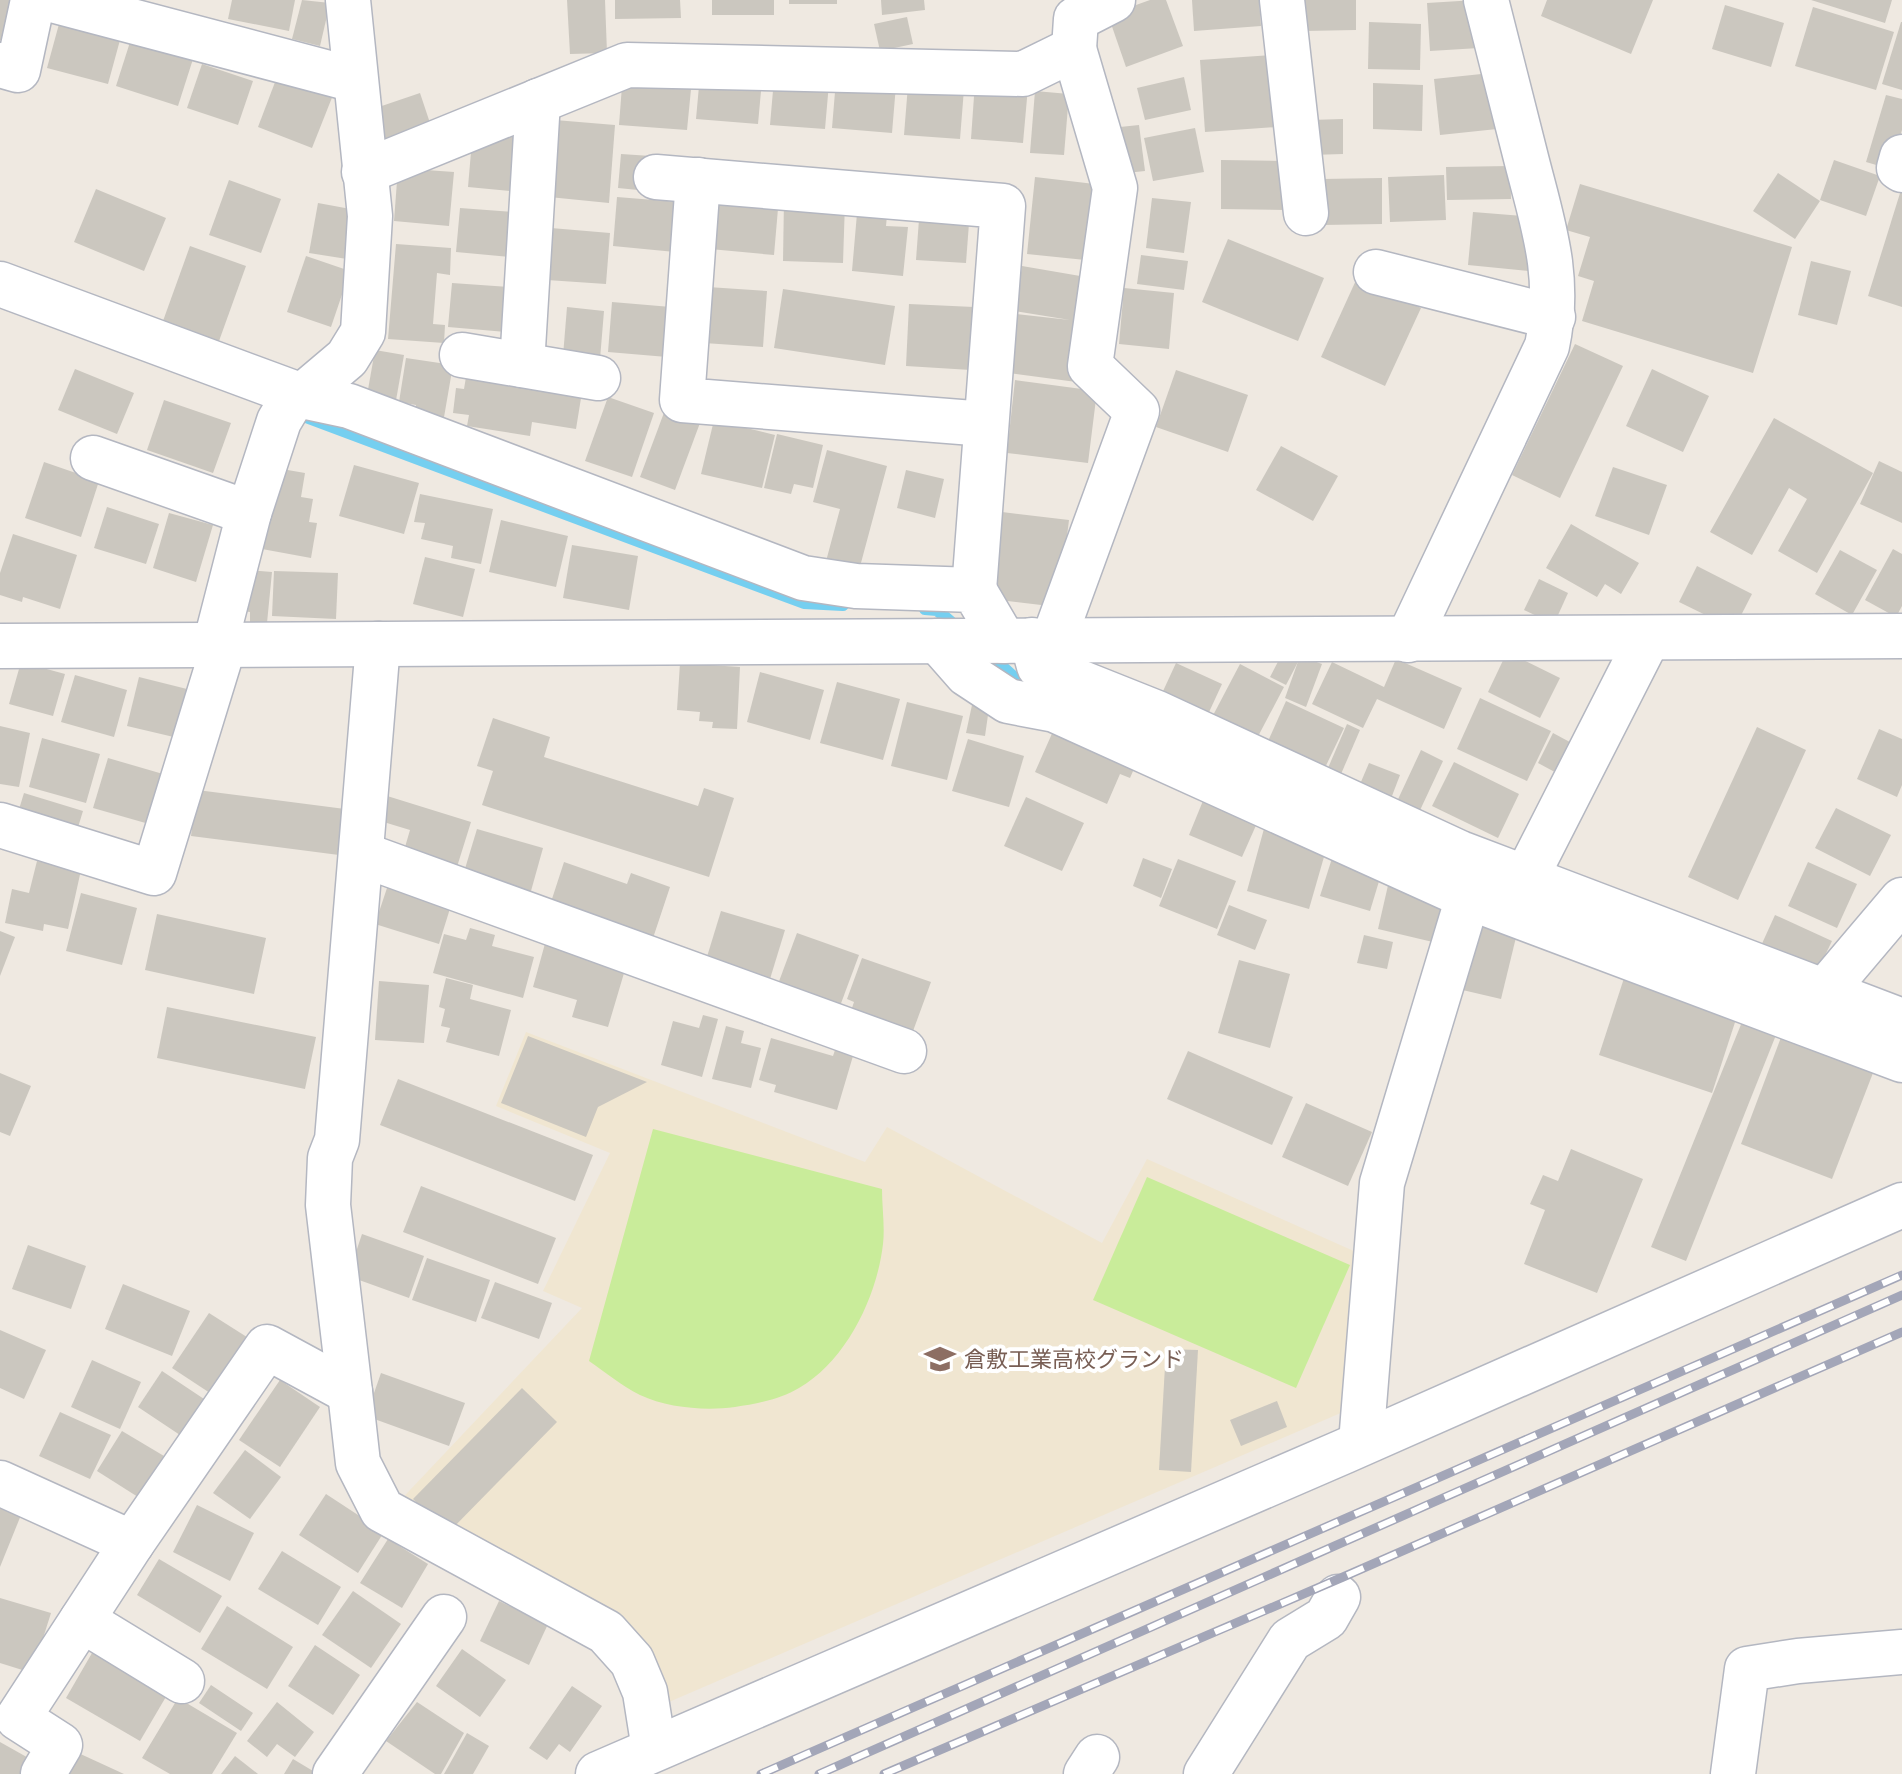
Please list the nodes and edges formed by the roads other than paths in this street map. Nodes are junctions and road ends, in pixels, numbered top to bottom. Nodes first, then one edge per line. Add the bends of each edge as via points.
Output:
1 (33, 0) edge
2 (52, 0) edge
3 (348, 0) edge
4 (1113, 0) edge
5 (1282, 0) edge
6 (1486, 0) edge
7 (1074, 49) junction
8 (0, 65) edge
9 (355, 80) junction
10 (538, 101) junction
11 (1902, 157) edge
12 (1902, 170) edge
13 (364, 172) junction
14 (1306, 213) dead end
15 (1376, 272) dead end
16 (0, 284) edge
17 (1553, 317) junction
18 (462, 355) dead end
19 (522, 365) junction
20 (598, 378) dead end
21 (291, 406) junction
22 (986, 424) junction
23 (93, 458) dead end
24 (249, 513) junction
25 (974, 590) junction
26 (1902, 636) edge
27 (1648, 638) junction
28 (1408, 640) junction
29 (996, 641) junction
30 (378, 644) junction
31 (220, 645) junction
32 (0, 646) edge
33 (0, 825) edge
34 (361, 854) junction
35 (1468, 897) junction
36 (1516, 897) junction
37 (1902, 900) edge
38 (1824, 992) junction
39 (1902, 1021) edge
40 (904, 1051) dead end
41 (1902, 1060) edge
42 (1902, 1205) edge
43 (350, 1392) junction
44 (1361, 1443) junction
45 (0, 1483) edge
46 (132, 1543) junction
47 (1338, 1597) dead end
48 (444, 1617) dead end
49 (82, 1620) junction
50 (1902, 1652) edge
51 (182, 1681) dead end
52 (654, 1749) junction
53 (43, 1774) edge
54 (335, 1774) edge
55 (598, 1774) edge
56 (1206, 1774) edge
57 (1733, 1774) edge

1 - 8 street via 18,70
2 - 9 street
3 - 9 street
4 - 7 street via 1076,19
5 - 14 street
6 - 17 street via 1547,243
7 - 10 street via 1023,74 627,65
7 - 29 street via 1115,188 1090,366 1137,411
9 - 13 street
10 - 13 street
10 - 19 street
11 - 12 street
13 - 21 street via 370,216 363,332 347,358
15 - 17 street
16 - 21 street
17 - 28 street via 1547,346
18 - 19 street
19 - 20 street
21 - 24 street
21 - 25 street via 349,406 803,578 856,586
22 - 22 street via 682,400 677,178 1003,206
22 - 25 street
23 - 24 street
24 - 31 street
25 - 29 street
26 - 27 street
27 - 28 street
27 - 36 street
28 - 29 street
29 - 30 street
29 - 35 street via 967,674 1008,701 1055,710
29 - 36 street via 1039,666 1157,713 1460,853
30 - 31 street
30 - 34 street
31 - 32 street
31 - 33 street via 154,873
34 - 40 street
34 - 43 street via 328,1205
35 - 36 street
35 - 44 street via 1382,1183
36 - 38 street
36 - 41 street
37 - 38 street
38 - 39 street
42 - 44 street
43 - 46 street via 267,1347
43 - 52 street via 358,1463 382,1510 606,1632 632,1661 645,1692
44 - 52 street
45 - 46 street
46 - 49 street
47 - 56 street via 1326,1618 1290,1640
48 - 54 street
49 - 51 street
49 - 53 street via 18,1718 60,1745
50 - 57 street via 1747,1669
52 - 55 street

